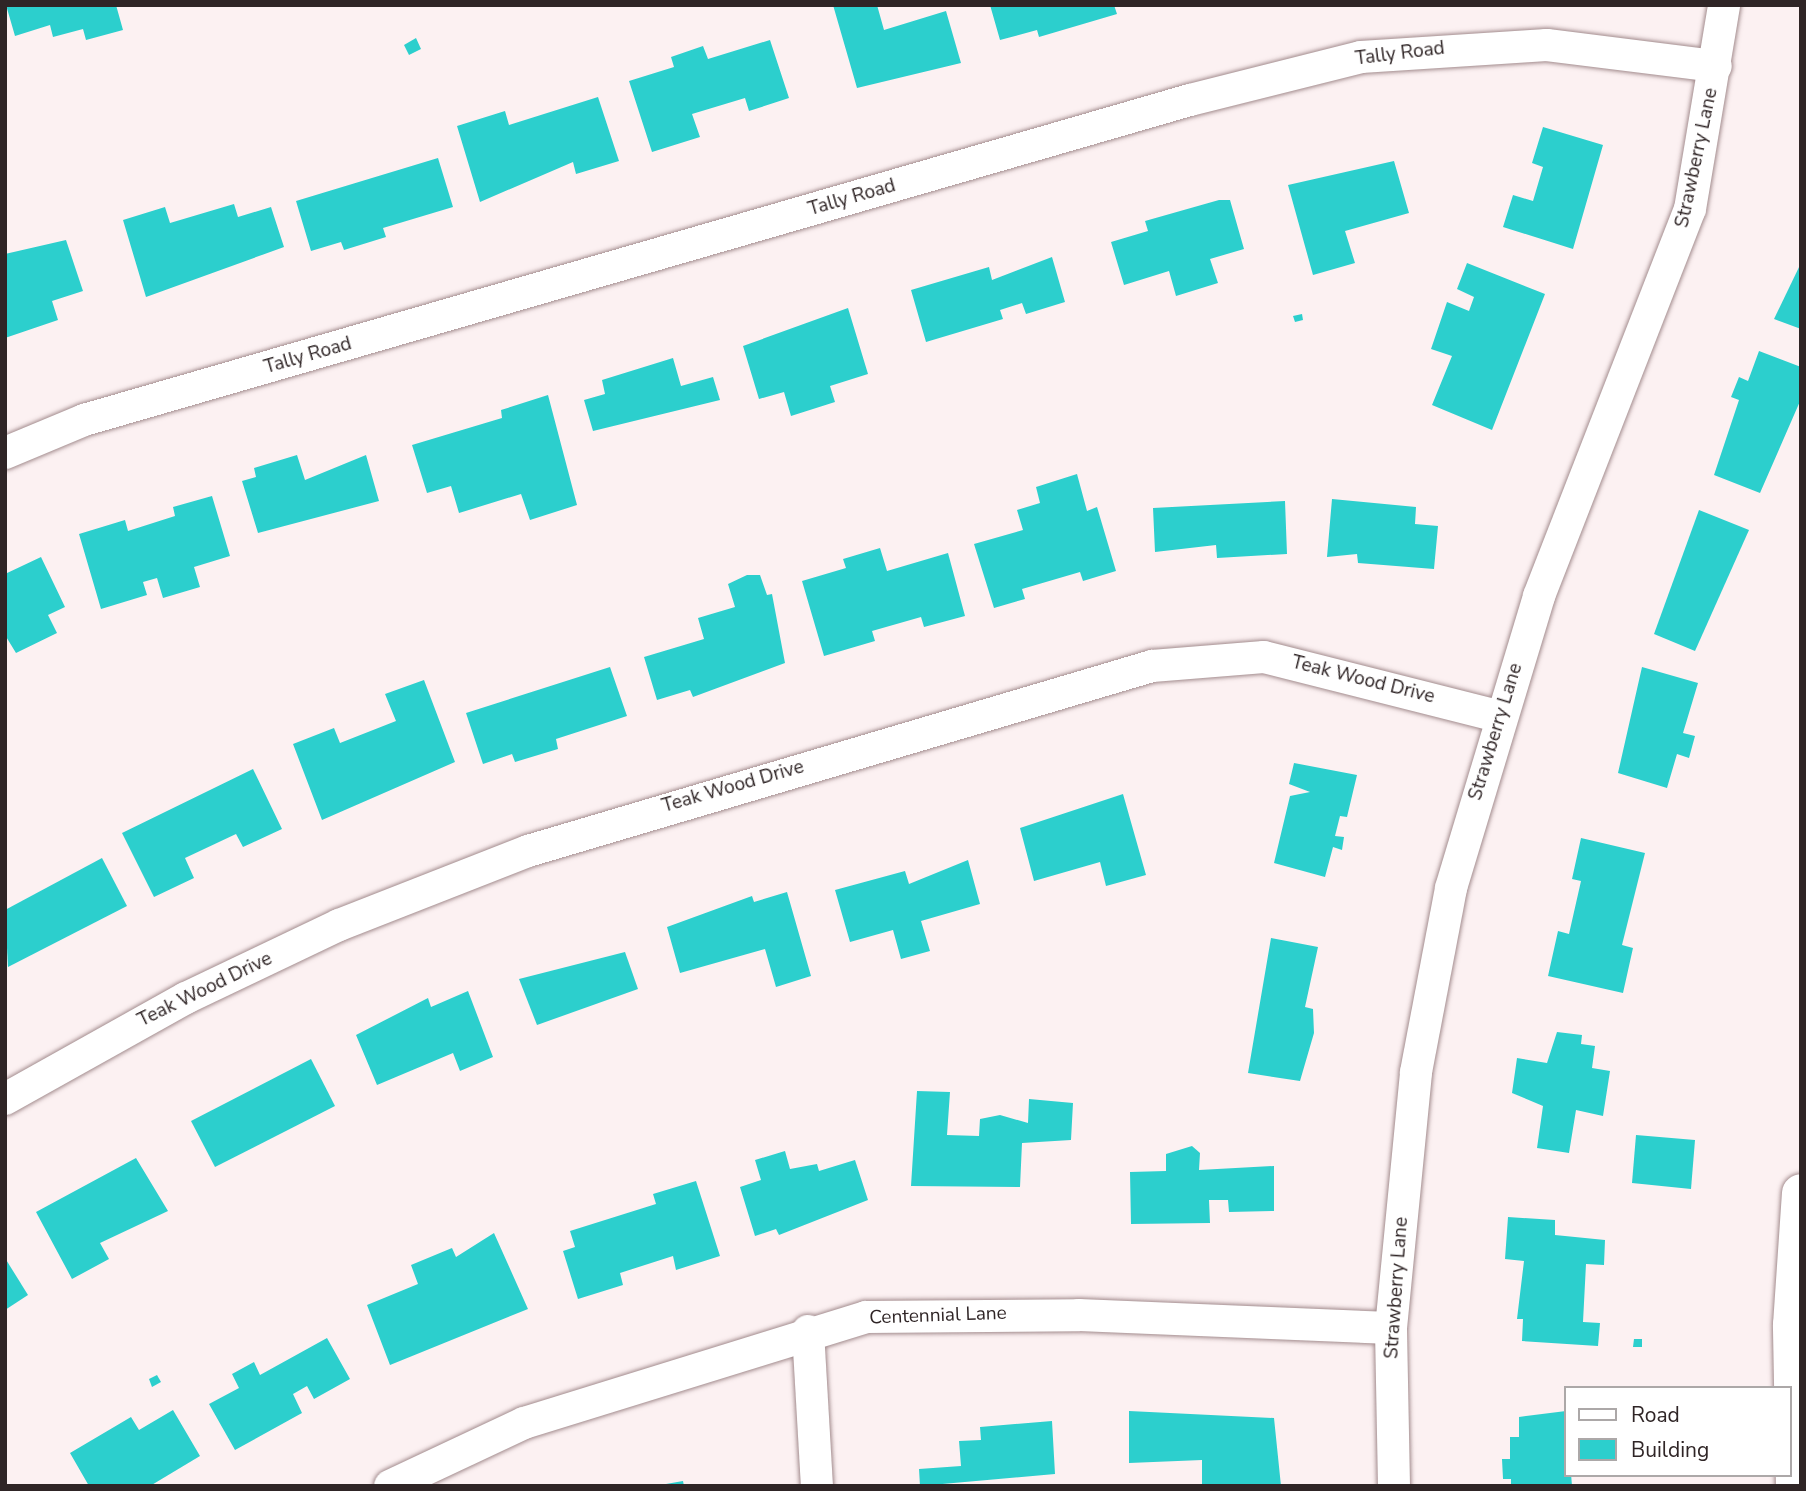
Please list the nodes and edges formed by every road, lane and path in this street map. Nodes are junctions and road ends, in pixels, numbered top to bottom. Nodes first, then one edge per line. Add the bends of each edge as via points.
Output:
1 (1724, 5) edge
2 (1716, 66) junction
3 (5, 453) edge
4 (1501, 717) junction
5 (5, 1099) edge
6 (1801, 1194) edge
7 (1391, 1328) junction
8 (808, 1331) junction
9 (390, 1486) edge
10 (817, 1486) edge
11 (1394, 1486) edge
12 (1795, 1486) edge

1 - 2 street, Strawberry Lane
2 - 3 street, Tally Road via 1547,45 1362,57 1190,100 84,420
2 - 4 street, Strawberry Lane via 1690,209 1566,523
4 - 5 street, Teak Wood Drive via 1264,657 1152,666 528,850 339,925 186,998
4 - 7 street, Strawberry Lane via 1431,983
6 - 12 main road via 1792,1325
7 - 8 street, Centennial Lane via 926,1313 866,1317
7 - 11 street, Strawberry Lane
8 - 9 street, Centennial Lane via 524,1423
8 - 10 street

